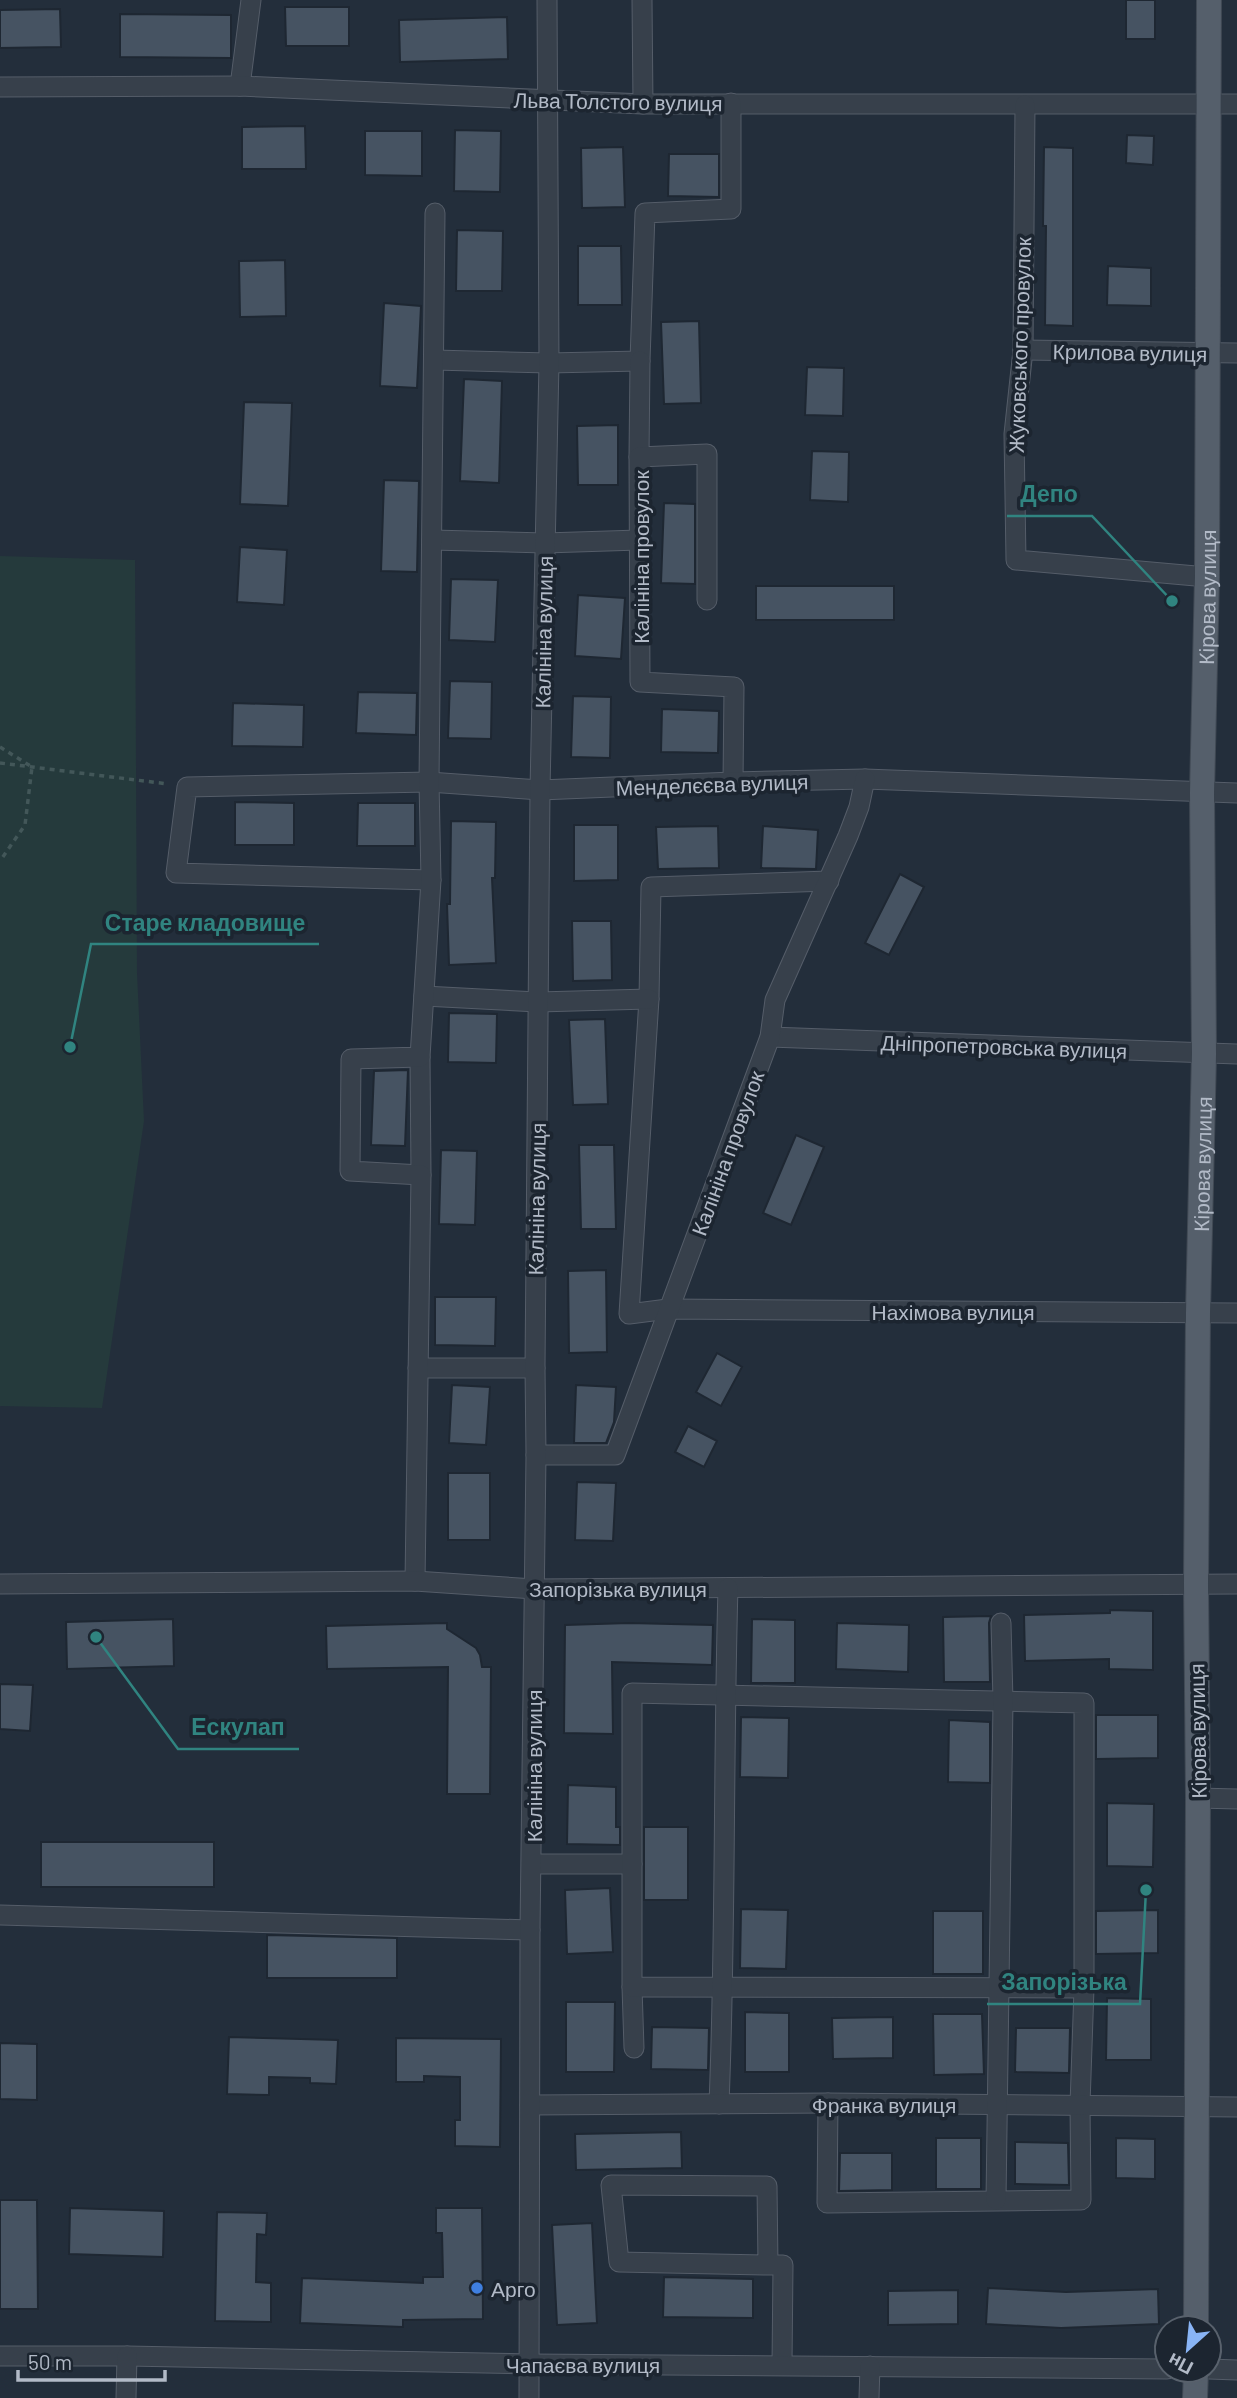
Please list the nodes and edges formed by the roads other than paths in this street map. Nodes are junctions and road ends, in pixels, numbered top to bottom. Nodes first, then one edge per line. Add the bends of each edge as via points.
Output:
1 (251, 0) edge
2 (547, 0) edge
3 (642, 0) edge
4 (1209, 0) edge
5 (240, 86) junction
6 (0, 87) edge
7 (548, 100) junction
8 (731, 103) junction
9 (643, 104) junction
10 (1208, 104) junction
11 (1237, 104) edge
12 (1025, 106) junction
13 (435, 213) dead end
14 (1023, 350) junction
15 (1208, 353) junction
16 (1237, 353) edge
17 (434, 360) junction
18 (640, 361) junction
19 (549, 363) junction
20 (639, 457) junction
21 (432, 540) junction
22 (639, 540) junction
23 (545, 543) junction
24 (1207, 577) junction
25 (707, 600) dead end
26 (865, 779) junction
27 (429, 782) junction
28 (733, 782) junction
29 (540, 790) junction
30 (1202, 793) junction
31 (1237, 793) edge
32 (431, 880) junction
33 (829, 881) junction
34 (424, 996) junction
35 (649, 999) junction
36 (538, 1002) junction
37 (770, 1037) junction
38 (1204, 1054) junction
39 (1237, 1054) edge
40 (420, 1057) junction
41 (421, 1175) junction
42 (668, 1309) junction
43 (1198, 1313) junction
44 (1237, 1313) edge
45 (418, 1368) junction
46 (535, 1368) junction
47 (536, 1455) junction
48 (415, 1581) junction
49 (0, 1584) edge
50 (1196, 1584) junction
51 (1237, 1584) edge
52 (728, 1588) junction
53 (534, 1589) junction
54 (1001, 1623) dead end
55 (725, 1695) junction
56 (1003, 1701) junction
57 (1198, 1798) junction
58 (1237, 1799) edge
59 (532, 1864) junction
60 (632, 1864) junction
61 (0, 1915) edge
62 (530, 1930) junction
63 (632, 1987) junction
64 (724, 1987) junction
65 (1084, 1988) junction
66 (998, 1989) junction
67 (634, 2048) dead end
68 (719, 2104) junction
69 (828, 2104) junction
70 (997, 2104) junction
71 (530, 2105) junction
72 (1080, 2105) junction
73 (1196, 2107) junction
74 (1237, 2107) edge
75 (996, 2200) junction
76 (768, 2265) junction
77 (1196, 2314) edge
78 (0, 2356) edge
79 (127, 2356) junction
80 (530, 2364) junction
81 (782, 2365) junction
82 (870, 2366) junction
83 (1153, 2369) edge
84 (126, 2398) edge
85 (529, 2398) edge
86 (870, 2398) edge

1 - 5 street
2 - 7 street, Калініна вулиця
3 - 9 street
4 - 10 main road, Кірова вулиця
5 - 6 street, Льва Толстого вулиця
5 - 7 street, Льва Толстого вулиця
7 - 9 street, Льва Толстого вулиця
7 - 19 street, Калініна вулиця
8 - 9 street, Льва Толстого вулиця
8 - 12 street, Льва Толстого вулиця
8 - 18 street via 732,209 645,213
10 - 11 street, Льва Толстого вулиця
10 - 12 street, Льва Толстого вулиця
10 - 15 main road, Кірова вулиця
12 - 14 street, Жуковського провулок
13 - 17 street
14 - 15 street, Крилова вулиця
14 - 24 street, Жуковського провулок via 1014,434 1016,560
15 - 16 street, Крилова вулиця
15 - 24 main road, Кірова вулиця
17 - 19 street
17 - 21 street
18 - 19 street
18 - 20 street
19 - 23 street, Калініна вулиця
20 - 22 street, Калініна провулок
20 - 25 street, Калініна провулок via 707,454
21 - 23 street
21 - 27 street
22 - 23 street
22 - 28 street, Калініна провулок via 640,682 734,687
23 - 29 street, Калініна вулиця
24 - 30 main road, Кірова вулиця
26 - 28 street, Менделєєва вулиця
26 - 30 street, Менделєєва вулиця
26 - 33 street, Калініна провулок via 859,807
27 - 29 street, Менделєєва вулиця
27 - 32 street
27 - 32 street, Менделєєва вулиця via 187,787 176,873
28 - 29 street, Менделєєва вулиця
29 - 36 street, Калініна вулиця
30 - 31 street, Менделєєва вулиця
30 - 38 main road, Кірова вулиця
32 - 34 street
33 - 35 street via 651,887
33 - 37 street, Калініна провулок via 775,1000
34 - 36 street
34 - 40 street
35 - 36 street
35 - 42 street, Нахімова вулиця via 629,1314
36 - 46 street, Калініна вулиця
37 - 38 street, Дніпропетровська вулиця
37 - 42 street, Калініна провулок
38 - 39 street, Дніпропетровська вулиця
38 - 43 main road, Кірова вулиця
40 - 41 street
40 - 41 street via 351,1059 349,1171
41 - 45 street
42 - 43 street, Нахімова вулиця
42 - 47 street, Калініна провулок via 615,1455
43 - 44 street, Нахімова вулиця
43 - 50 main road, Кірова вулиця
45 - 46 street
45 - 48 street
46 - 47 street, Калініна вулиця
47 - 53 street, Калініна вулиця
48 - 49 street, Запорізька вулиця
48 - 53 street, Запорізька вулиця
50 - 51 street, Запорізька вулиця
50 - 52 street, Запорізька вулиця
50 - 57 main road, Кірова вулиця
52 - 53 street, Запорізька вулиця
52 - 55 street
53 - 59 street, Калініна вулиця
54 - 56 street
55 - 56 street
55 - 60 street via 632,1693
55 - 64 street
56 - 65 street via 1084,1703
56 - 66 street
57 - 58 street
57 - 73 main road, Кірова вулиця
59 - 60 street
59 - 62 street, Калініна вулиця
60 - 63 street
61 - 62 street
62 - 71 street, Калініна вулиця
63 - 64 street
63 - 67 street
64 - 66 street
64 - 68 street
65 - 66 street
65 - 72 street
66 - 70 street
68 - 69 street, Франка вулиця
68 - 71 street, Франка вулиця
69 - 70 street, Франка вулиця
69 - 75 street via 827,2203
70 - 72 street, Франка вулиця
70 - 75 street
71 - 80 street, Калініна вулиця
72 - 73 street, Франка вулиця
72 - 75 street via 1081,2200
73 - 74 street, Франка вулиця
73 - 77 main road, Кірова вулиця
76 - 76 street via 619,2262 611,2185 767,2186
76 - 81 street via 783,2265
78 - 79 street, Чапаєва вулиця
79 - 80 street, Чапаєва вулиця
79 - 84 street
80 - 81 street, Чапаєва вулиця
80 - 85 street, Калініна вулиця
81 - 82 street, Чапаєва вулиця
82 - 83 street, Чапаєва вулиця
82 - 86 street

